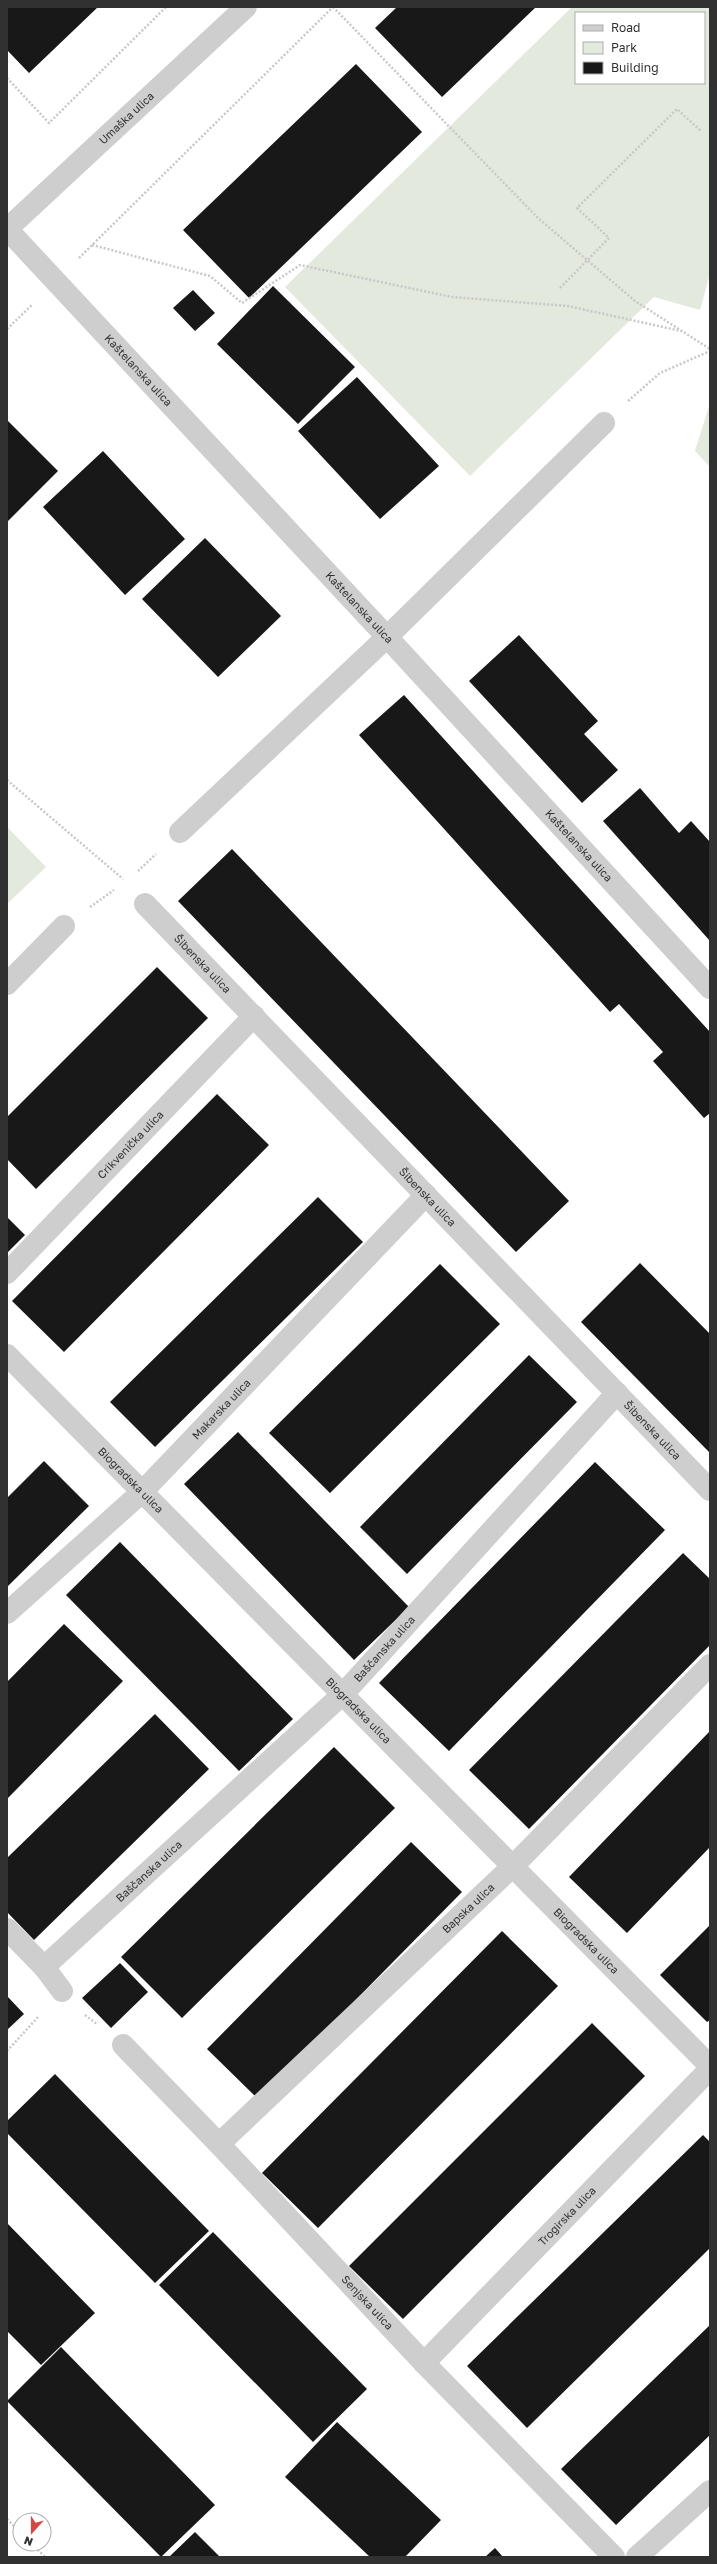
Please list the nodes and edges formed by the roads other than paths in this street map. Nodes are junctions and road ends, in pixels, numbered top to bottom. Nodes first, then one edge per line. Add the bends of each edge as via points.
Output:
1 (246, 7) edge
2 (7, 229) edge
3 (604, 423) road end
4 (388, 637) junction
5 (180, 832) dead end
6 (145, 904) road end
7 (64, 926) dead end
8 (7, 984) edge
9 (710, 988) edge
10 (254, 1016) junction
11 (426, 1195) junction
12 (7, 1273) edge
13 (7, 1355) edge
14 (617, 1393) junction
15 (710, 1490) edge
16 (142, 1492) junction
17 (7, 1613) edge
18 (710, 1665) edge
19 (344, 1693) junction
20 (514, 1865) junction
21 (7, 1929) edge
22 (44, 1967) junction
23 (62, 1991) road end
24 (123, 2045) road end
25 (710, 2067) edge
26 (219, 2144) junction
27 (424, 2363) junction
28 (710, 2491) edge
29 (614, 2557) edge
30 (637, 2557) edge

1 - 2 street, Umaška ulica
2 - 4 street, Kaštelanska ulica
3 - 4 street
4 - 5 street
4 - 9 street, Kaštelanska ulica
6 - 10 street, Šibenska ulica
7 - 8 street
10 - 11 street, Šibenska ulica
10 - 12 street, Crikvenička ulica
11 - 14 street, Šibenska ulica
11 - 16 street, Makarska ulica
13 - 16 street, Biogradska ulica
14 - 15 street, Šibenska ulica
14 - 19 street, Baščanska ulica
16 - 17 street, Makarska ulica
16 - 19 street, Biogradska ulica
18 - 20 street, Bapska ulica
19 - 20 street, Biogradska ulica
19 - 22 street, Baščanska ulica
20 - 25 street, Biogradska ulica
20 - 26 street, Bapska ulica
21 - 22 street
22 - 23 street
24 - 26 street, Senjska ulica
25 - 27 street, Trogirska ulica
26 - 27 street, Senjska ulica
27 - 29 street, Senjska ulica
28 - 30 street

